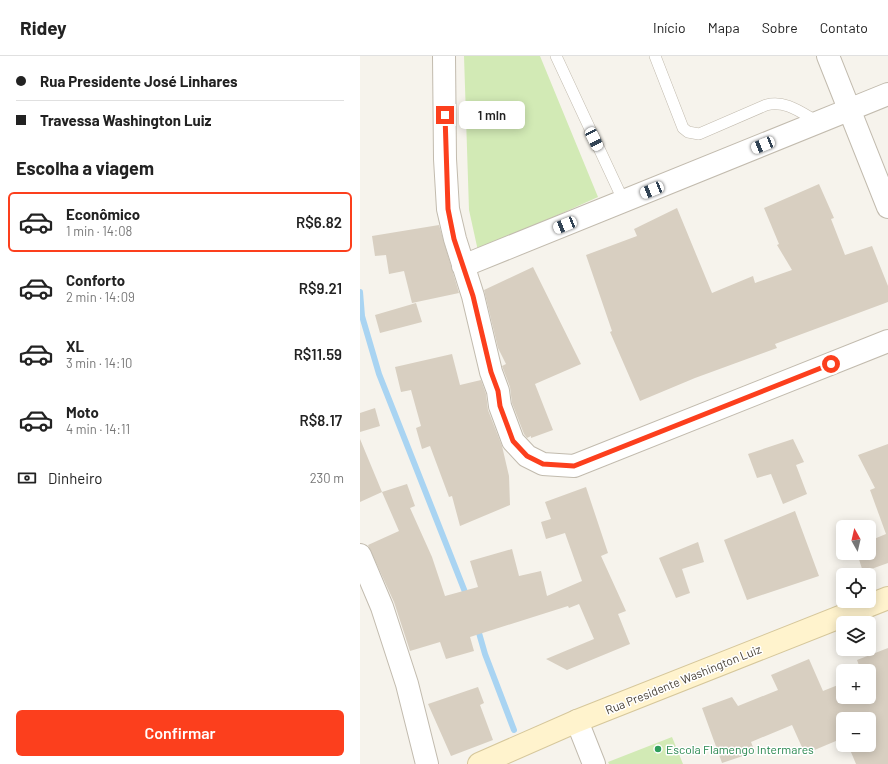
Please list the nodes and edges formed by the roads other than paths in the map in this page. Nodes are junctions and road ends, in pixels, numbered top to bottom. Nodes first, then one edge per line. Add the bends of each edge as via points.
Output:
1 (444, 56) edge
2 (556, 56) edge
3 (655, 56) edge
4 (828, 56) edge
5 (888, 94) edge
6 (850, 109) junction
7 (818, 122) junction
8 (624, 202) junction
9 (888, 207) edge
10 (463, 266) junction
11 (888, 341) edge
12 (360, 555) edge
13 (888, 598) edge
14 (577, 721) junction
15 (427, 764) edge
16 (479, 764) edge
17 (594, 764) edge

1 - 10 street via 448,209
2 - 8 lane
3 - 7 lane via 683,128 688,132 699,134 777,102
4 - 6 street
5 - 6 street
6 - 7 street
6 - 9 street
7 - 8 street
8 - 10 street
10 - 11 street via 473,296 500,406 513,441 527,456 543,464 574,466
12 - 15 street via 382,607 407,684
13 - 14 main road, Rua Presidente Washington Luiz
14 - 16 main road, Rua Presidente Washington Luiz
14 - 17 street

